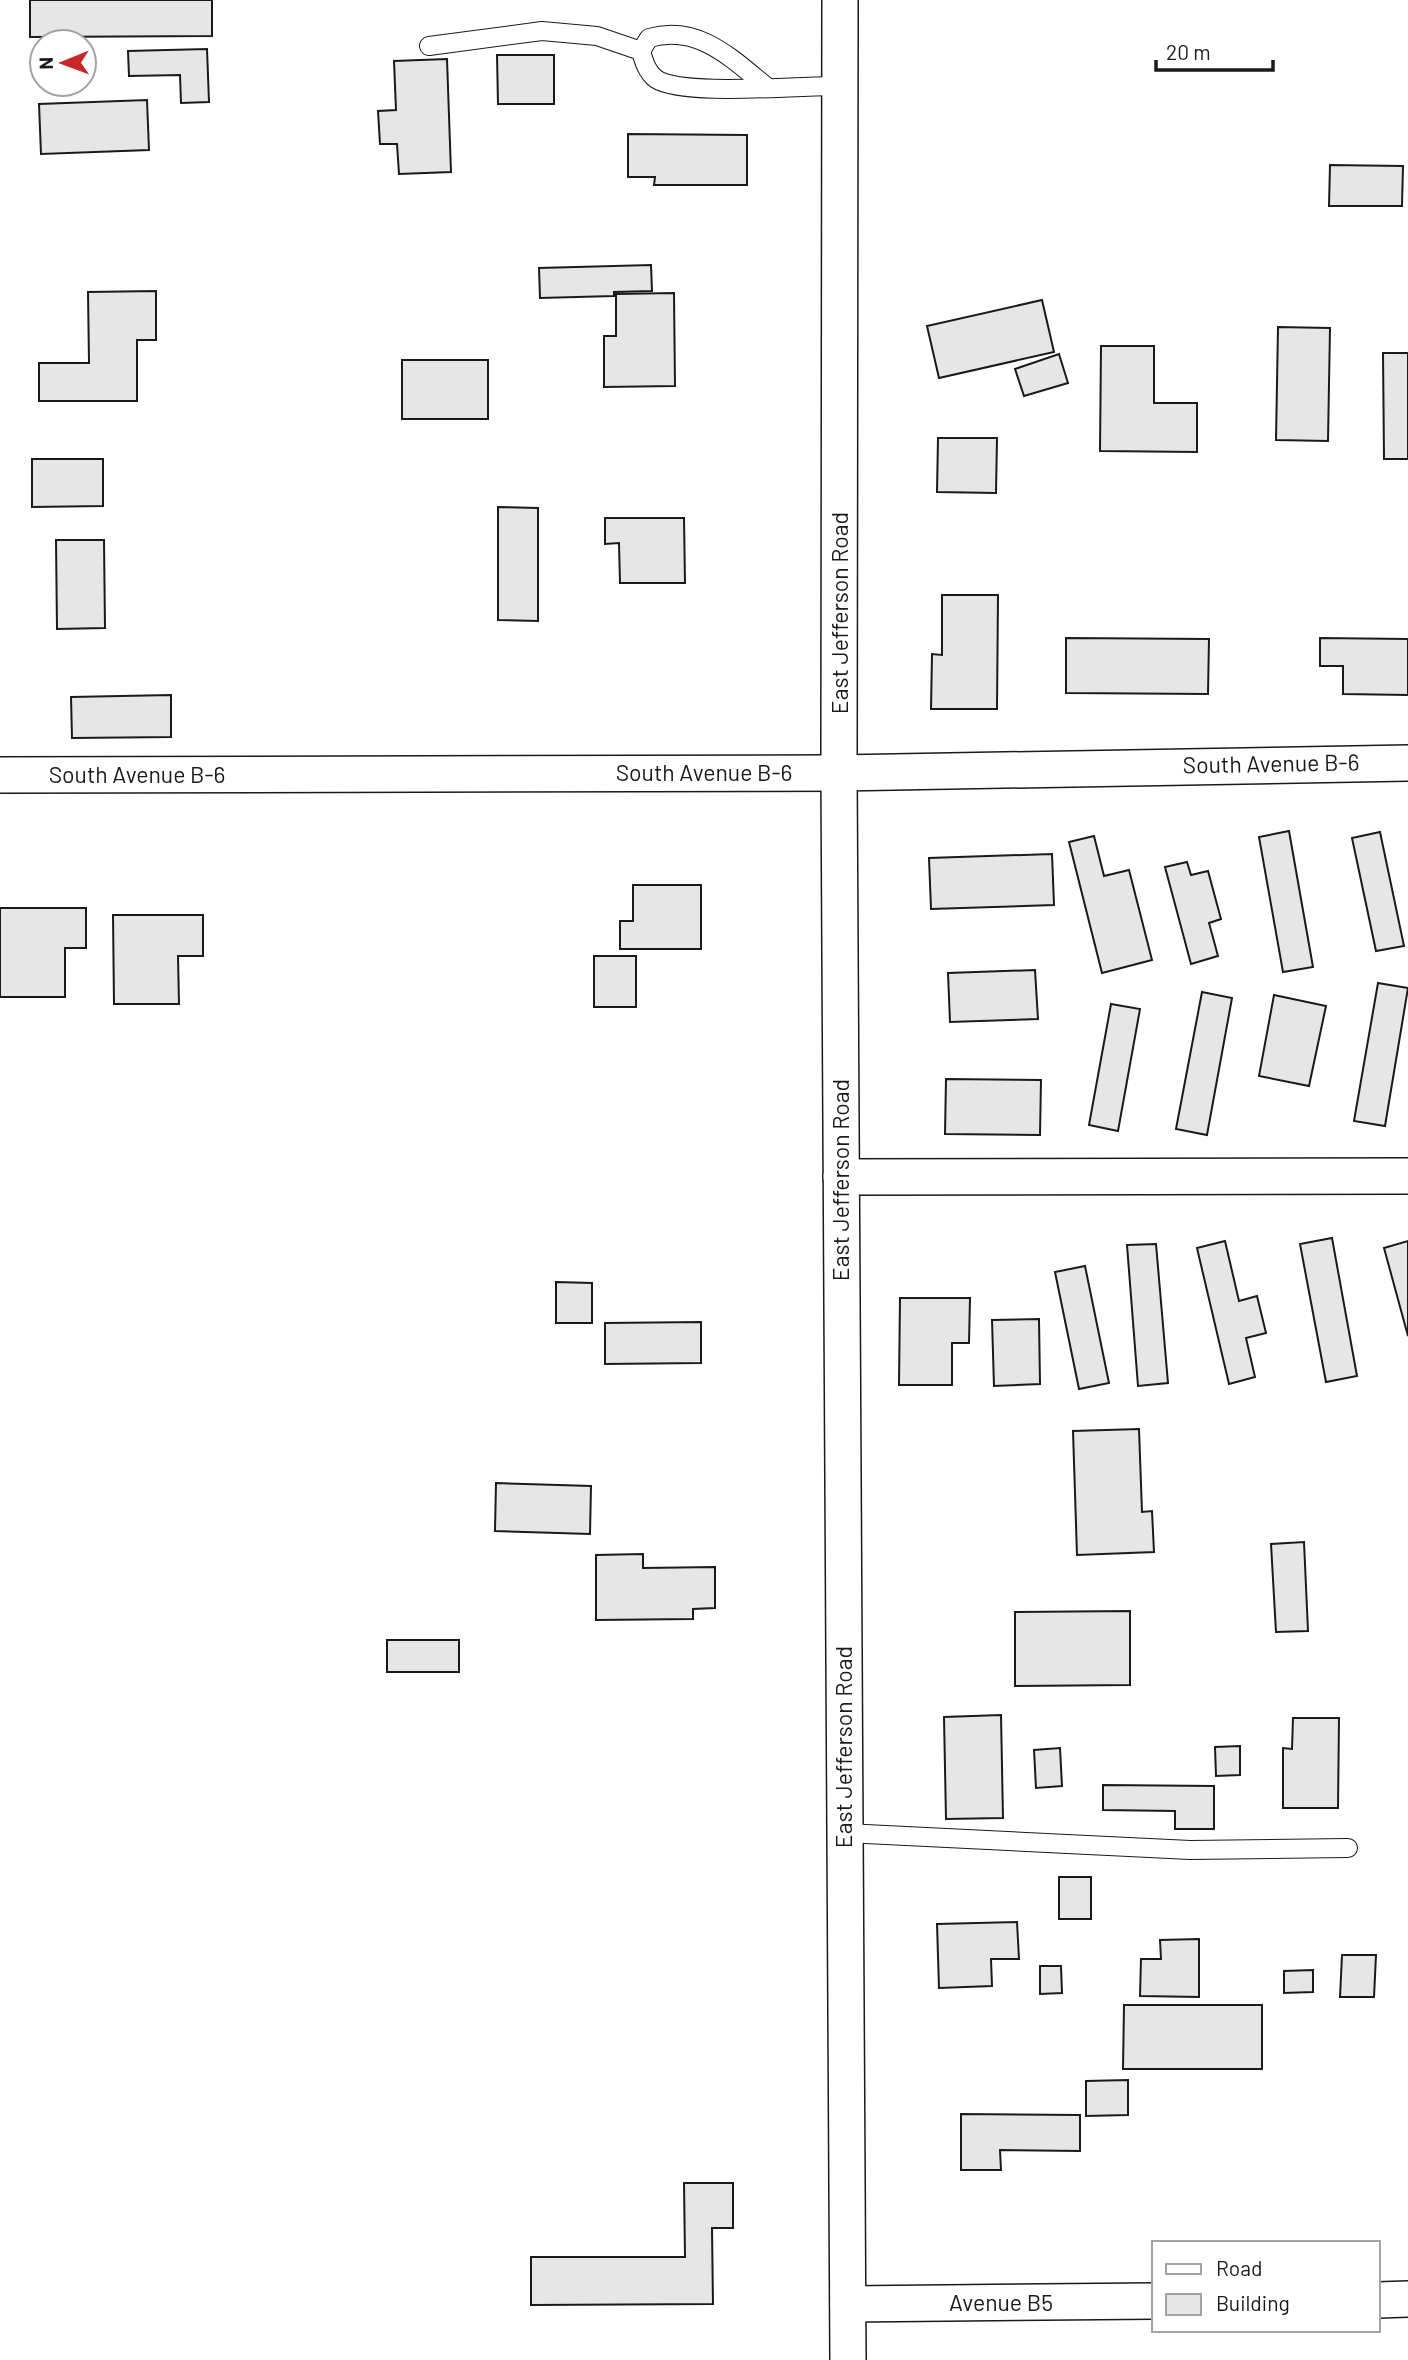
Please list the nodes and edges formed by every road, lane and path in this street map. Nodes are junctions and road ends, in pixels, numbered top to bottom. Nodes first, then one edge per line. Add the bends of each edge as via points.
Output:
1 (841, 0) edge
2 (429, 46) dead end
3 (641, 51) junction
4 (841, 86) junction
5 (767, 87) junction
6 (1408, 762) edge
7 (839, 773) junction
8 (0, 775) edge
9 (1408, 1176) edge
10 (841, 1177) junction
11 (845, 1833) junction
12 (1348, 1848) dead end
13 (1380, 2300) edge
14 (1408, 2300) edge
15 (1152, 2301) edge
16 (848, 2304) junction
17 (848, 2360) edge

1 - 4 street, East Jefferson Road
2 - 3 lane via 542,31 597,36
3 - 5 lane via 645,66 657,80 691,89
3 - 5 lane via 649,38 667,32 684,34 713,44
4 - 5 lane
4 - 7 street, East Jefferson Road
6 - 7 street, South Avenue B-6
7 - 8 street, South Avenue B-6
7 - 10 street, East Jefferson Road
9 - 10 street
10 - 11 street, East Jefferson Road
11 - 12 lane via 1190,1850
11 - 16 street, East Jefferson Road
13 - 14 street
15 - 16 street, Avenue B5
16 - 17 street, East Jefferson Road

